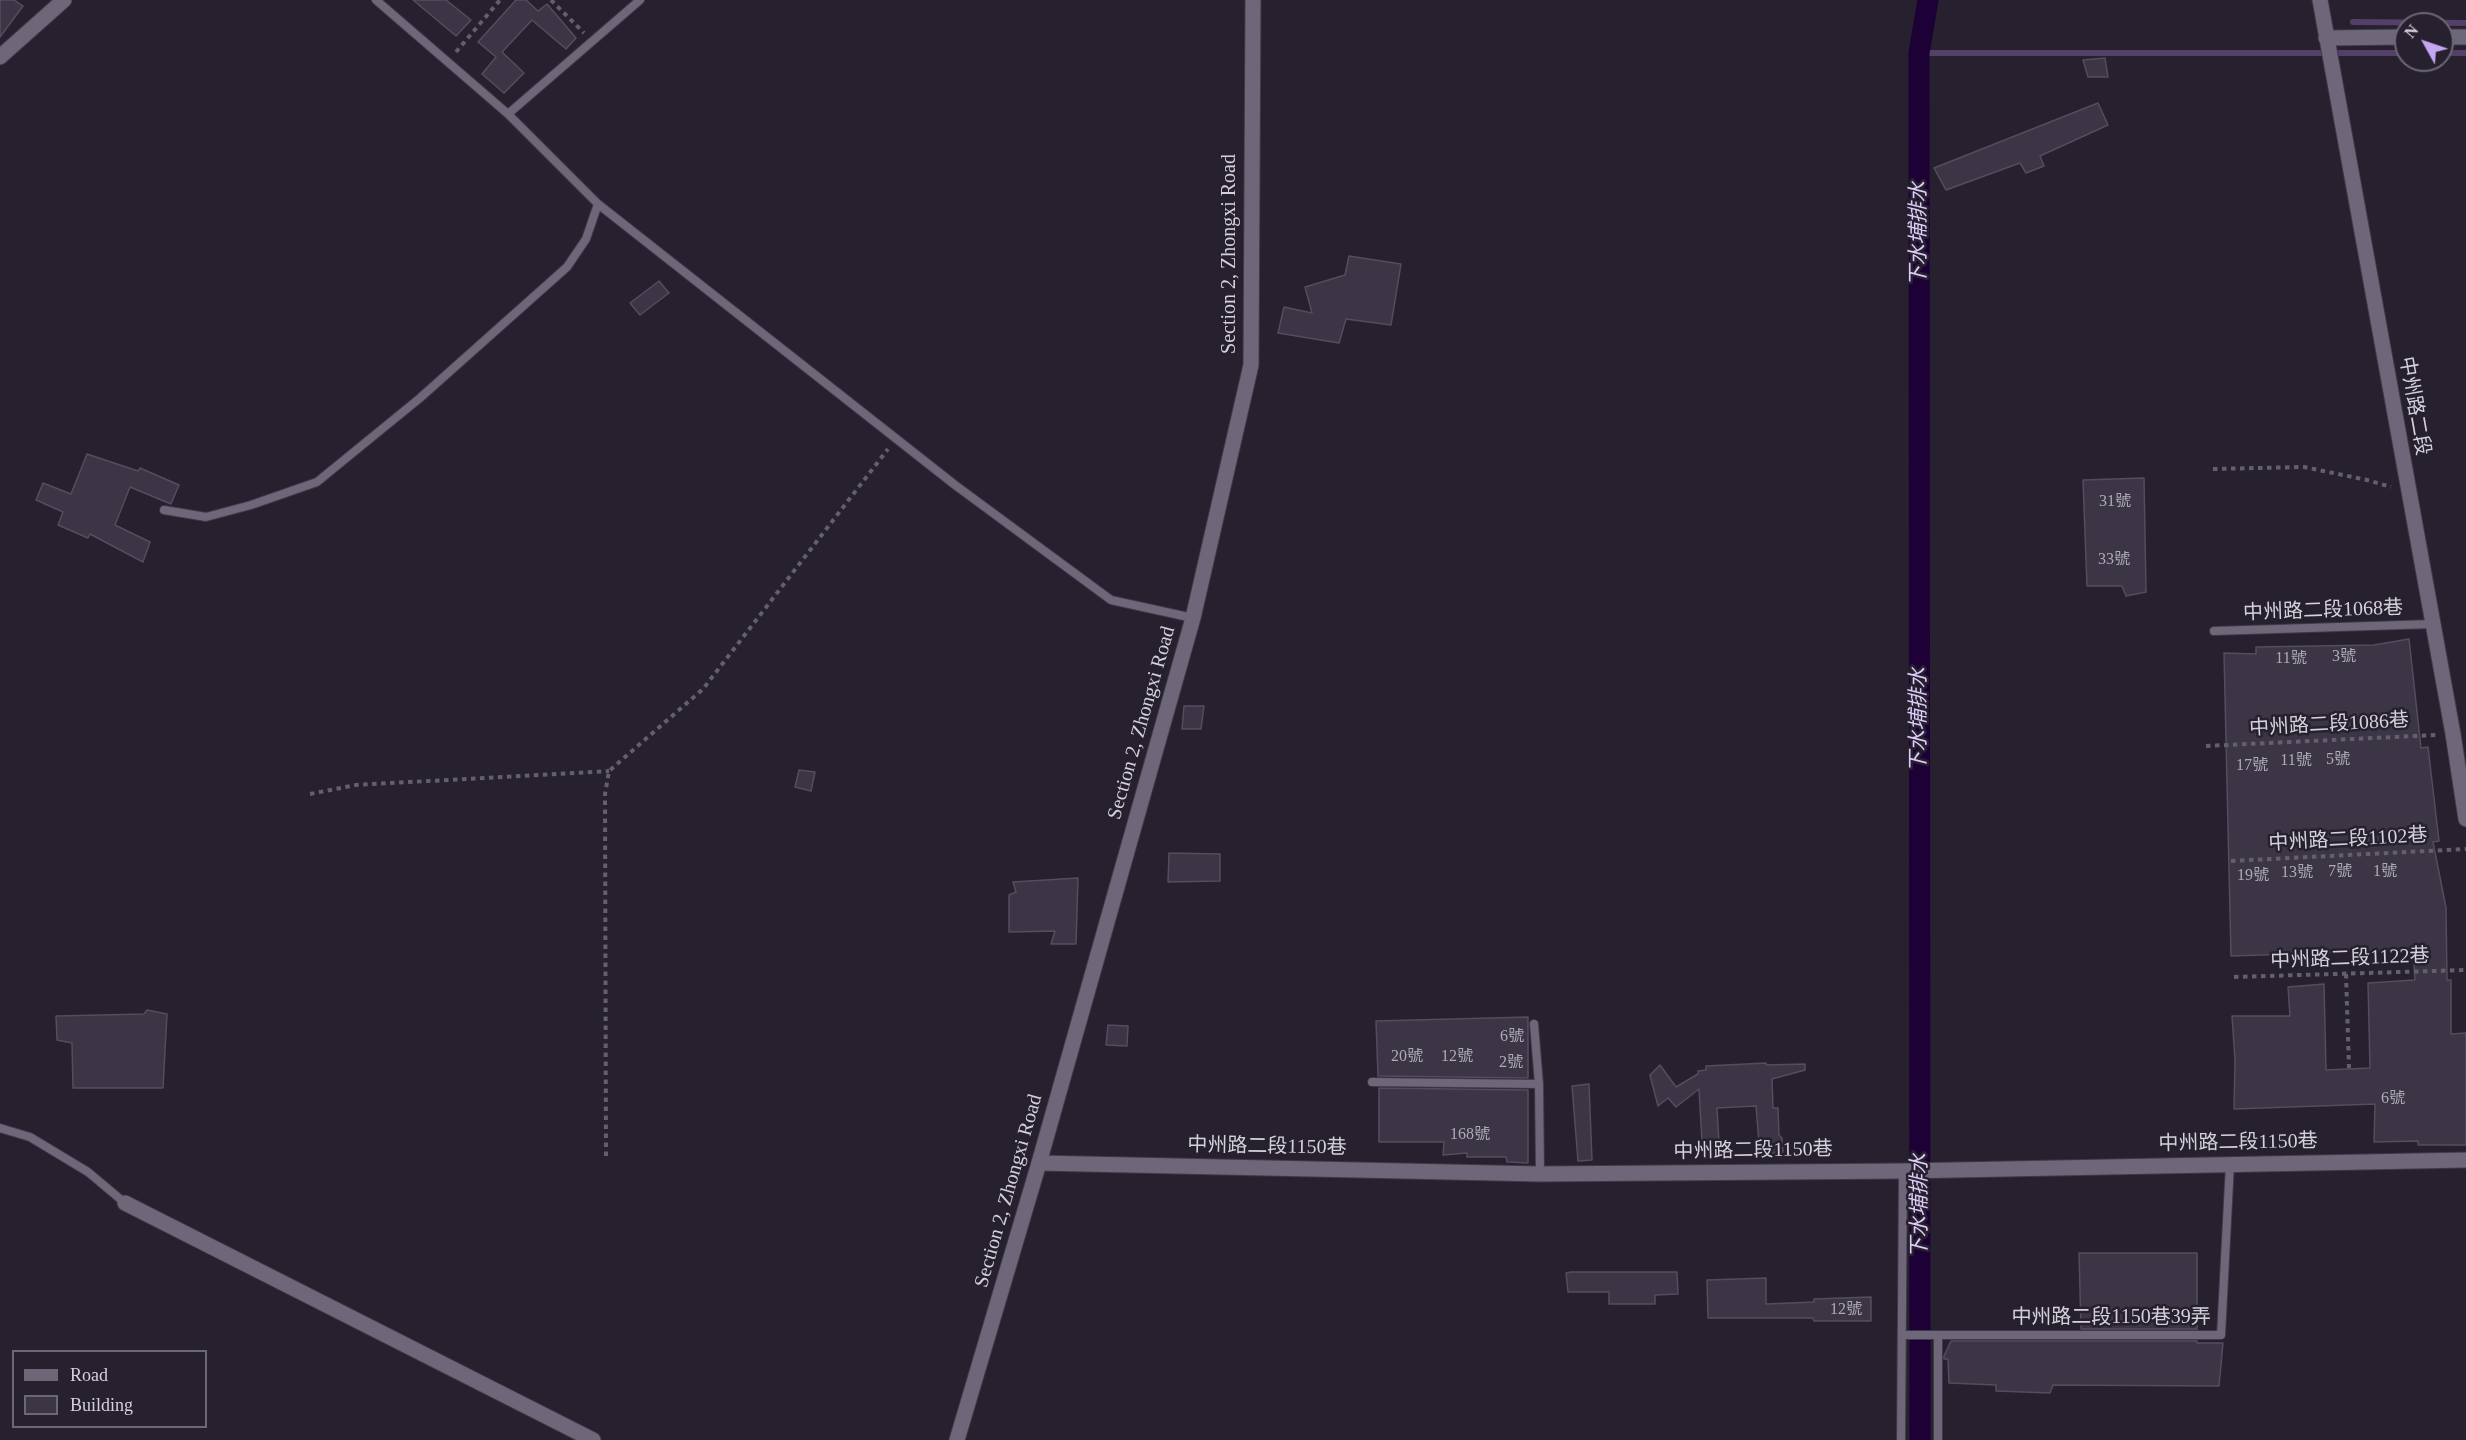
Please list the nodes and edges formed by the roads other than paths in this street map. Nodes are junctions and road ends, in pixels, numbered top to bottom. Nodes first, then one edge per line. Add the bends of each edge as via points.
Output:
1 (64, 0) edge
2 (376, 0) edge
3 (640, 0) edge
4 (1253, 0) edge
5 (2320, 0) edge
6 (2394, 37) edge
7 (2326, 38) junction
8 (0, 57) edge
9 (508, 114) junction
10 (598, 204) junction
11 (164, 510) dead end
12 (1193, 618) junction
13 (2433, 624) junction
14 (2214, 631) dead end
15 (2462, 759) edge
16 (2466, 819) edge
17 (1534, 1024) dead end
18 (1372, 1082) dead end
19 (1539, 1084) junction
20 (0, 1128) edge
21 (2466, 1160) edge
22 (1039, 1163) junction
23 (2230, 1164) junction
24 (1903, 1171) junction
25 (1540, 1174) junction
26 (125, 1203) joint
27 (1902, 1335) junction
28 (1938, 1335) junction
29 (593, 1440) edge
30 (957, 1440) edge
31 (1901, 1440) edge
32 (1938, 1440) edge

1 - 8 street
2 - 9 lane
3 - 9 lane
4 - 12 street, Section 2, Zhongxi Road via 1251,365
5 - 7 street, 中州路二段
6 - 7 street
7 - 13 street, 中州路二段
9 - 10 lane
10 - 11 lane via 586,239 567,267 420,398 317,482 206,517
10 - 12 lane via 896,439 1111,600
12 - 22 street, Section 2, Zhongxi Road
13 - 14 lane, 中州路二段1068巷
13 - 15 street, 中州路二段 via 2453,734
15 - 16 street, 中州路二段
17 - 19 lane
18 - 19 lane
19 - 25 lane
20 - 26 lane via 30,1137 88,1172
21 - 23 street, 中州路二段1150巷
22 - 25 street, 中州路二段1150巷
22 - 30 street, Section 2, Zhongxi Road
23 - 24 street, 中州路二段1150巷
23 - 28 lane, 中州路二段1150巷39弄 via 2221,1335
24 - 25 street, 中州路二段1150巷
24 - 27 lane
26 - 29 street
27 - 28 lane, 中州路二段1150巷39弄
27 - 31 lane
28 - 32 lane

